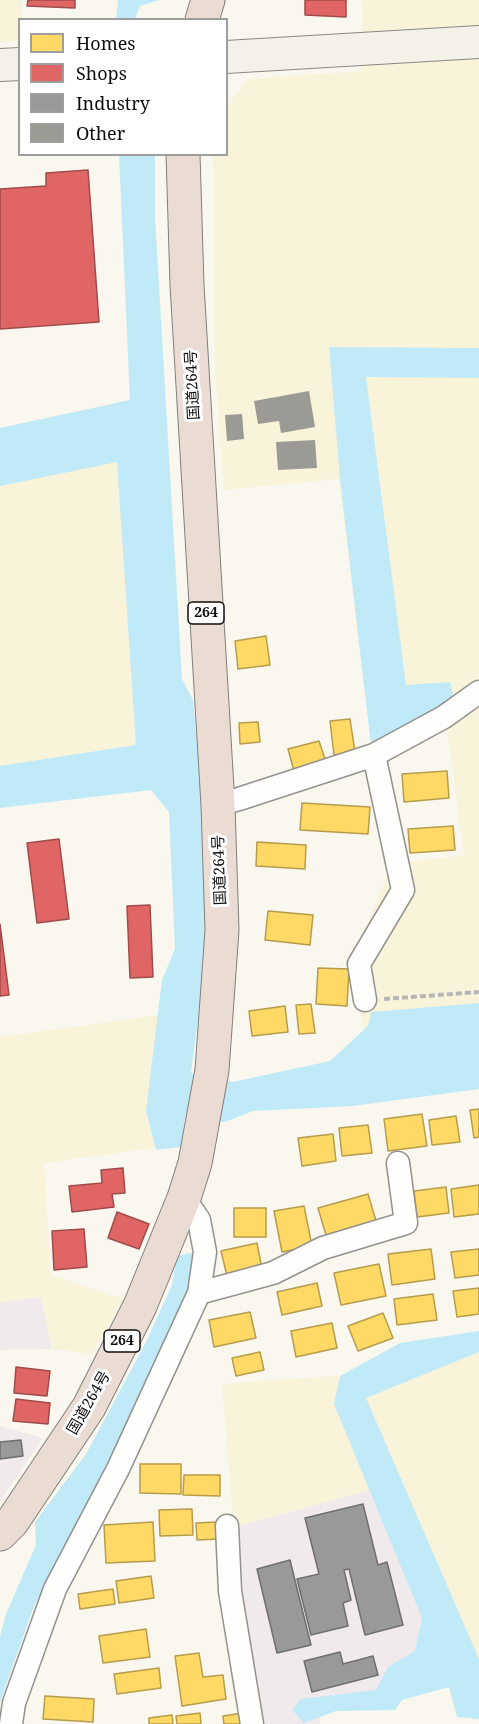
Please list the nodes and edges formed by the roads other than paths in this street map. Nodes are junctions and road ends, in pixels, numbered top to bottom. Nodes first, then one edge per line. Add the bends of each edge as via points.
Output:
1 (208, 0) edge
2 (203, 18) edge
3 (479, 42) edge
4 (228, 57) edge
5 (18, 64) edge
6 (0, 65) edge
7 (183, 156) edge
8 (479, 692) edge
9 (374, 755) junction
10 (218, 804) junction
11 (365, 1000) road end
12 (398, 1163) dead end
13 (184, 1198) junction
14 (199, 1293) junction
15 (227, 1526) dead end
16 (0, 1534) edge
17 (12, 1724) edge
18 (252, 1724) edge

1 - 2 highway
3 - 4 street
5 - 6 street
7 - 10 highway, 国道264号 / 264 via 187,285
8 - 9 street via 444,717
9 - 10 street
9 - 11 street via 403,890 359,964
10 - 13 highway, 国道264号 / 264 via 222,930 212,1070 203,1127
12 - 14 street via 406,1223 323,1248 273,1274
13 - 14 street via 199,1220 205,1252
13 - 16 highway, 国道264号 / 264 via 140,1306 89,1407
14 - 17 street via 118,1469 55,1589 14,1703
15 - 18 street via 230,1591

